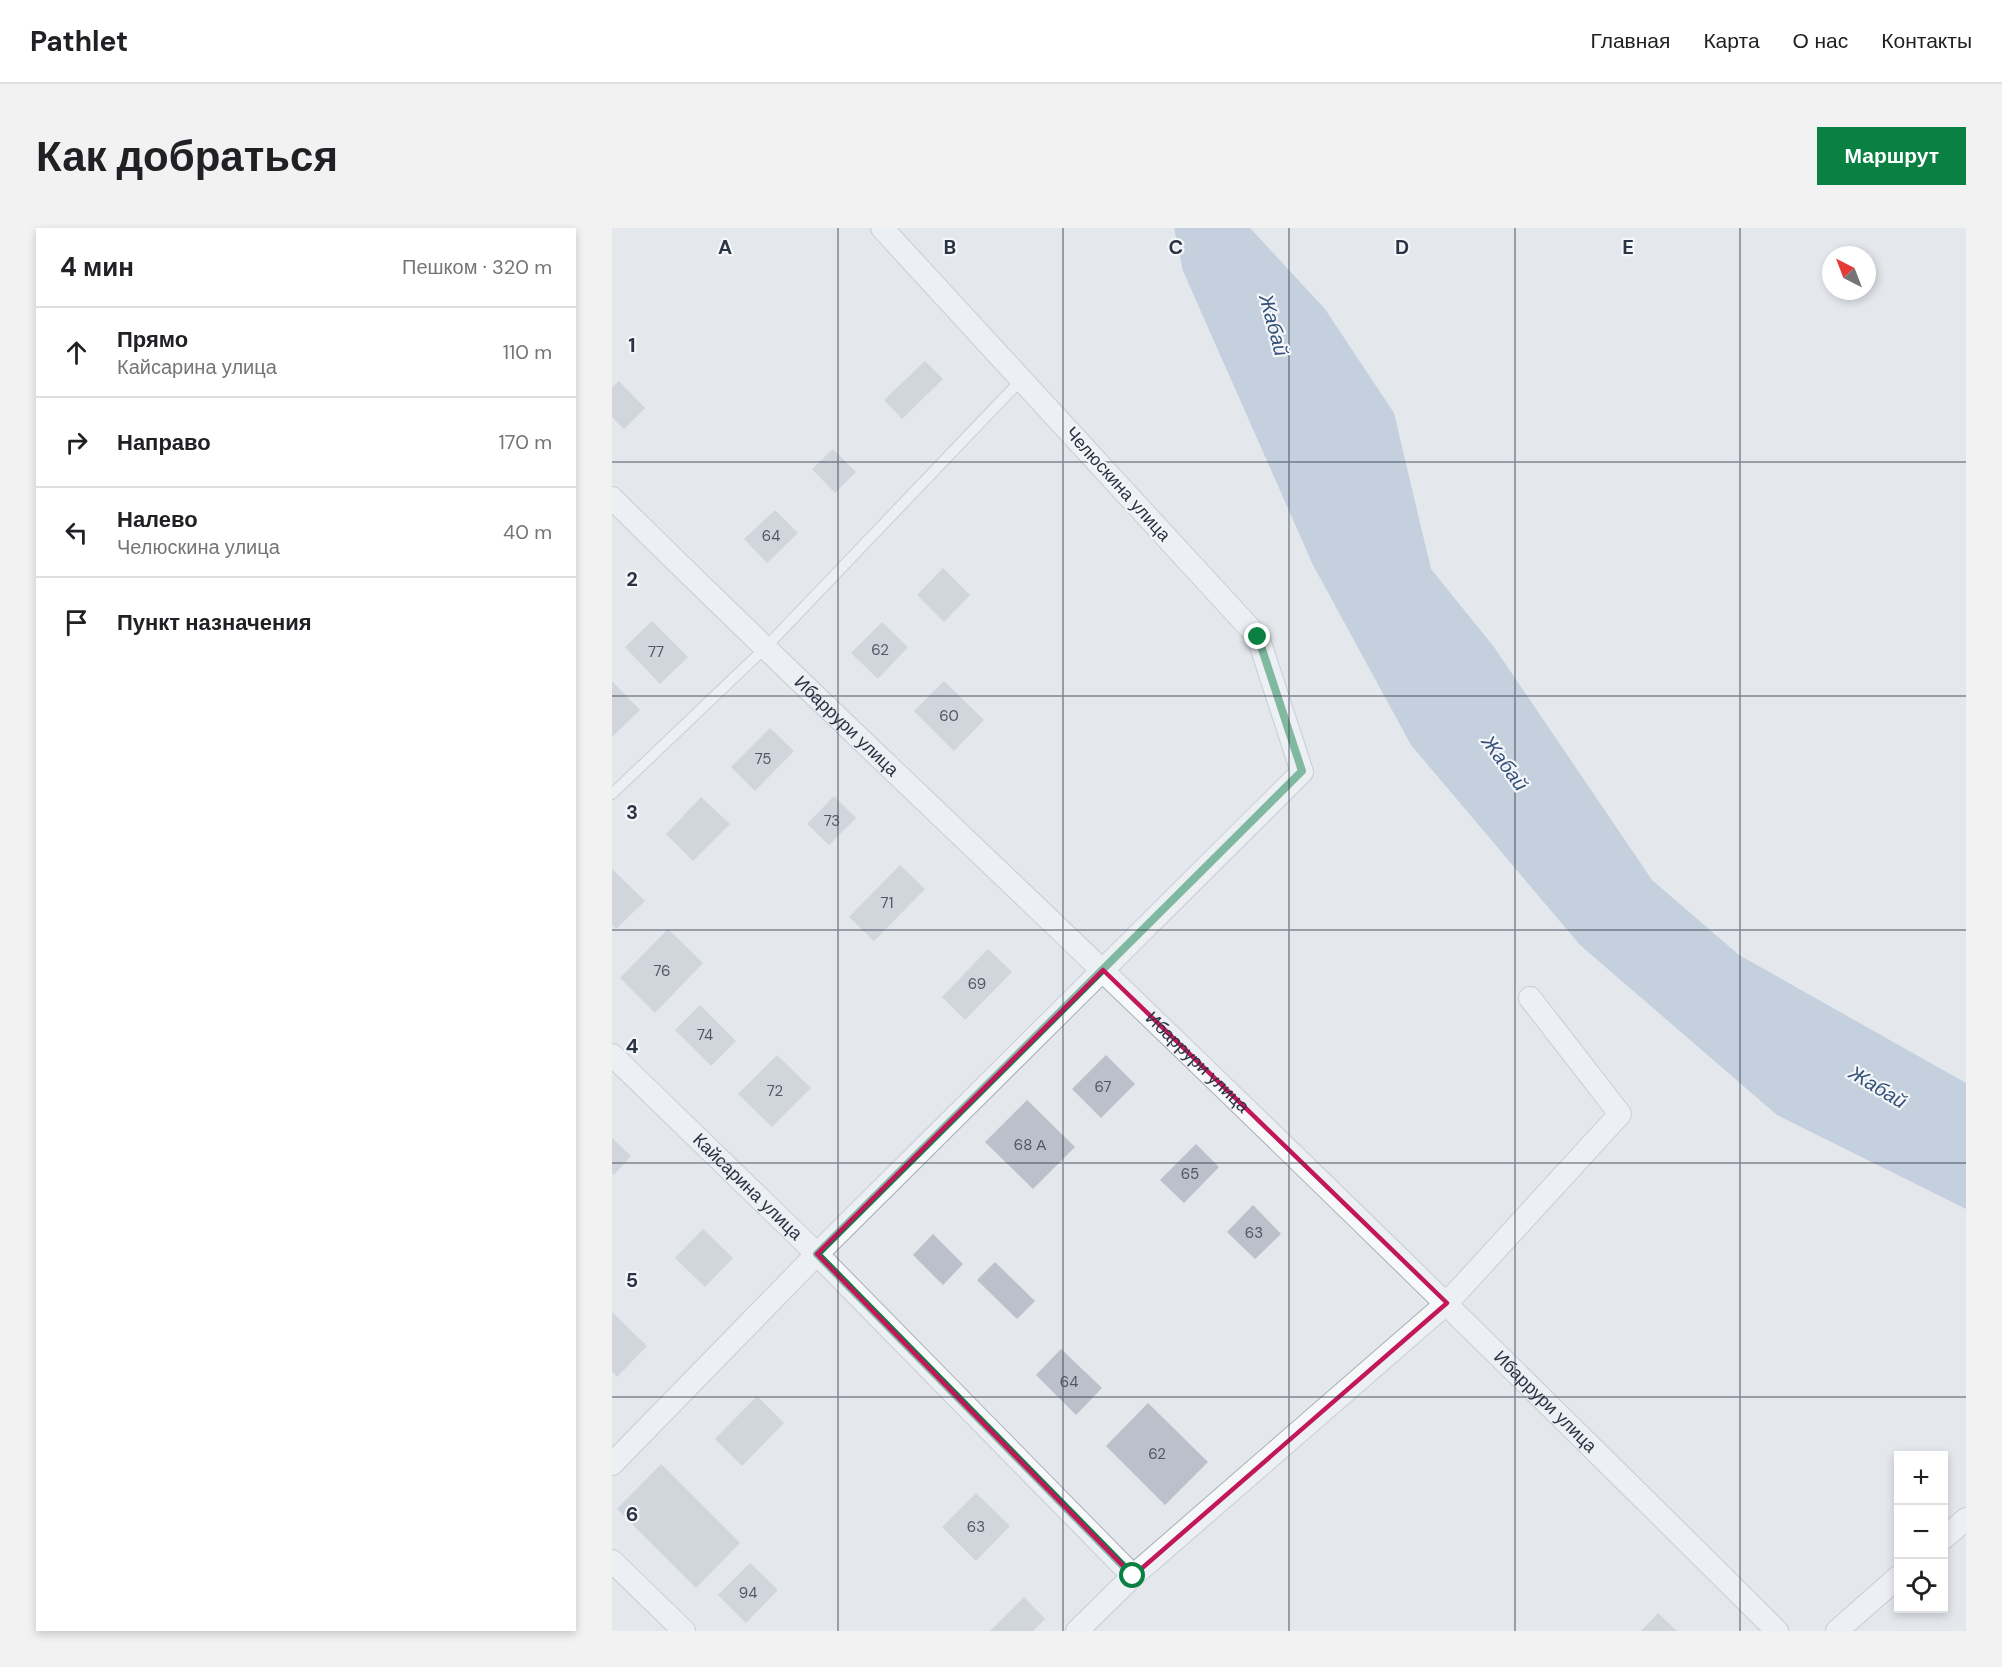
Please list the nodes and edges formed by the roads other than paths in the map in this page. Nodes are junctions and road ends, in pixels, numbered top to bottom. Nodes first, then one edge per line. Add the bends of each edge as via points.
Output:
1 (882, 228) edge
2 (1022, 378) junction
3 (612, 498) edge
4 (764, 649) junction
5 (612, 794) edge
6 (1103, 970) junction
7 (1530, 998) dead end
8 (612, 1055) edge
9 (817, 1254) junction
10 (1447, 1303) junction
11 (612, 1464) edge
12 (1966, 1519) edge
13 (1948, 1535) edge
14 (612, 1561) edge
15 (1133, 1576) junction
16 (1894, 1581) edge
17 (684, 1631) edge
18 (1077, 1631) edge
19 (1777, 1631) edge
20 (1837, 1631) edge

1 - 2 street, Челюскина улица
2 - 4 lane
2 - 6 street, Челюскина улица via 1258,637 1302,771
3 - 4 street, Ибаррури улица
4 - 5 lane
4 - 6 street, Ибаррури улица
6 - 9 street
6 - 10 street, Ибаррури улица
7 - 10 street via 1620,1114
8 - 9 street, Кайсарина улица
9 - 11 street
9 - 15 street, Кайсарина улица
10 - 15 street
10 - 19 street, Ибаррури улица
12 - 13 street
14 - 17 street
15 - 18 street
16 - 20 street

